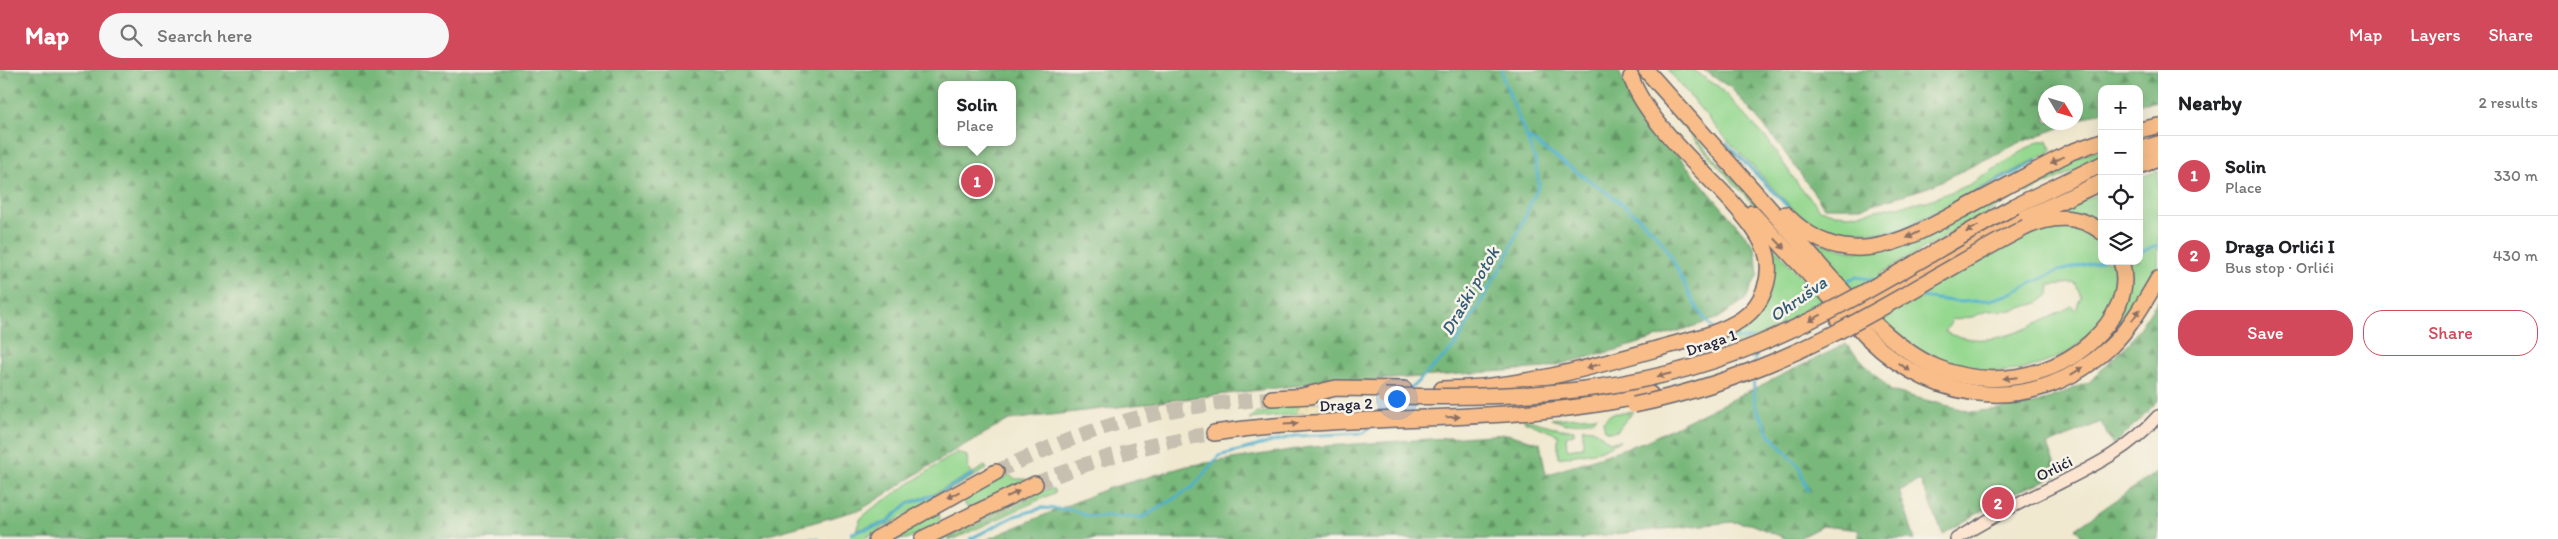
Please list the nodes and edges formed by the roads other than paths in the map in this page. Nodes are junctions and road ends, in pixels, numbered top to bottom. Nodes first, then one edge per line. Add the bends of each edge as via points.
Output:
1 (1648, 70) edge
2 (1629, 73) edge
3 (2158, 126) edge
4 (2143, 129) edge
5 (2098, 142) edge
6 (2158, 144) edge
7 (2143, 149) edge
8 (2158, 159) edge
9 (2143, 165) edge
10 (2098, 166) edge
11 (2098, 184) edge
12 (2024, 223) junction
13 (2098, 230) edge
14 (2122, 265) edge
15 (1817, 273) junction
16 (2158, 280) edge
17 (1385, 392) junction
18 (1272, 398) tunnel mouth
19 (2158, 416) edge
20 (1214, 433) tunnel mouth
21 (996, 472) tunnel mouth
22 (1035, 484) tunnel mouth
23 (876, 539) edge
24 (922, 539) edge
25 (1956, 539) edge

5 -> 1 highway via 2071,152 1896,243 1863,248 1845,246 1824,241 1792,221 1663,81
1 - 15 highway
2 -> 15 highway via 1667,120
2 -> 17 highway via 1648,108 1754,230 1765,249 1768,277 1755,307 1742,319 1709,334 1582,369 1487,387
3 - 4 highway
6 - 7 highway
8 - 9 highway
10 -> 17 highway, Draga 1, bridge via 2015,206 1796,327 1722,358 1601,388 1533,396
11 - 12 highway
12 - 13 highway via 2069,218
20 -> 12 highway, Draga 2, bridge via 1327,422 1537,412 1587,415 1692,391 1784,357 1845,328
14 -> 15 highway, bridge via 2122,297 2114,315 2098,335 2057,365 2030,374 1997,379 1956,374 1936,367 1900,346
15 -> 16 highway, bridge via 1868,338 1889,357 1925,380 1965,392 1987,394 2030,390 2050,384 2086,365 2110,347
17 - 18 highway
19 - 25 street, Orlići via 2139,437 2113,456
21 -> 23 highway
24 -> 22 highway

